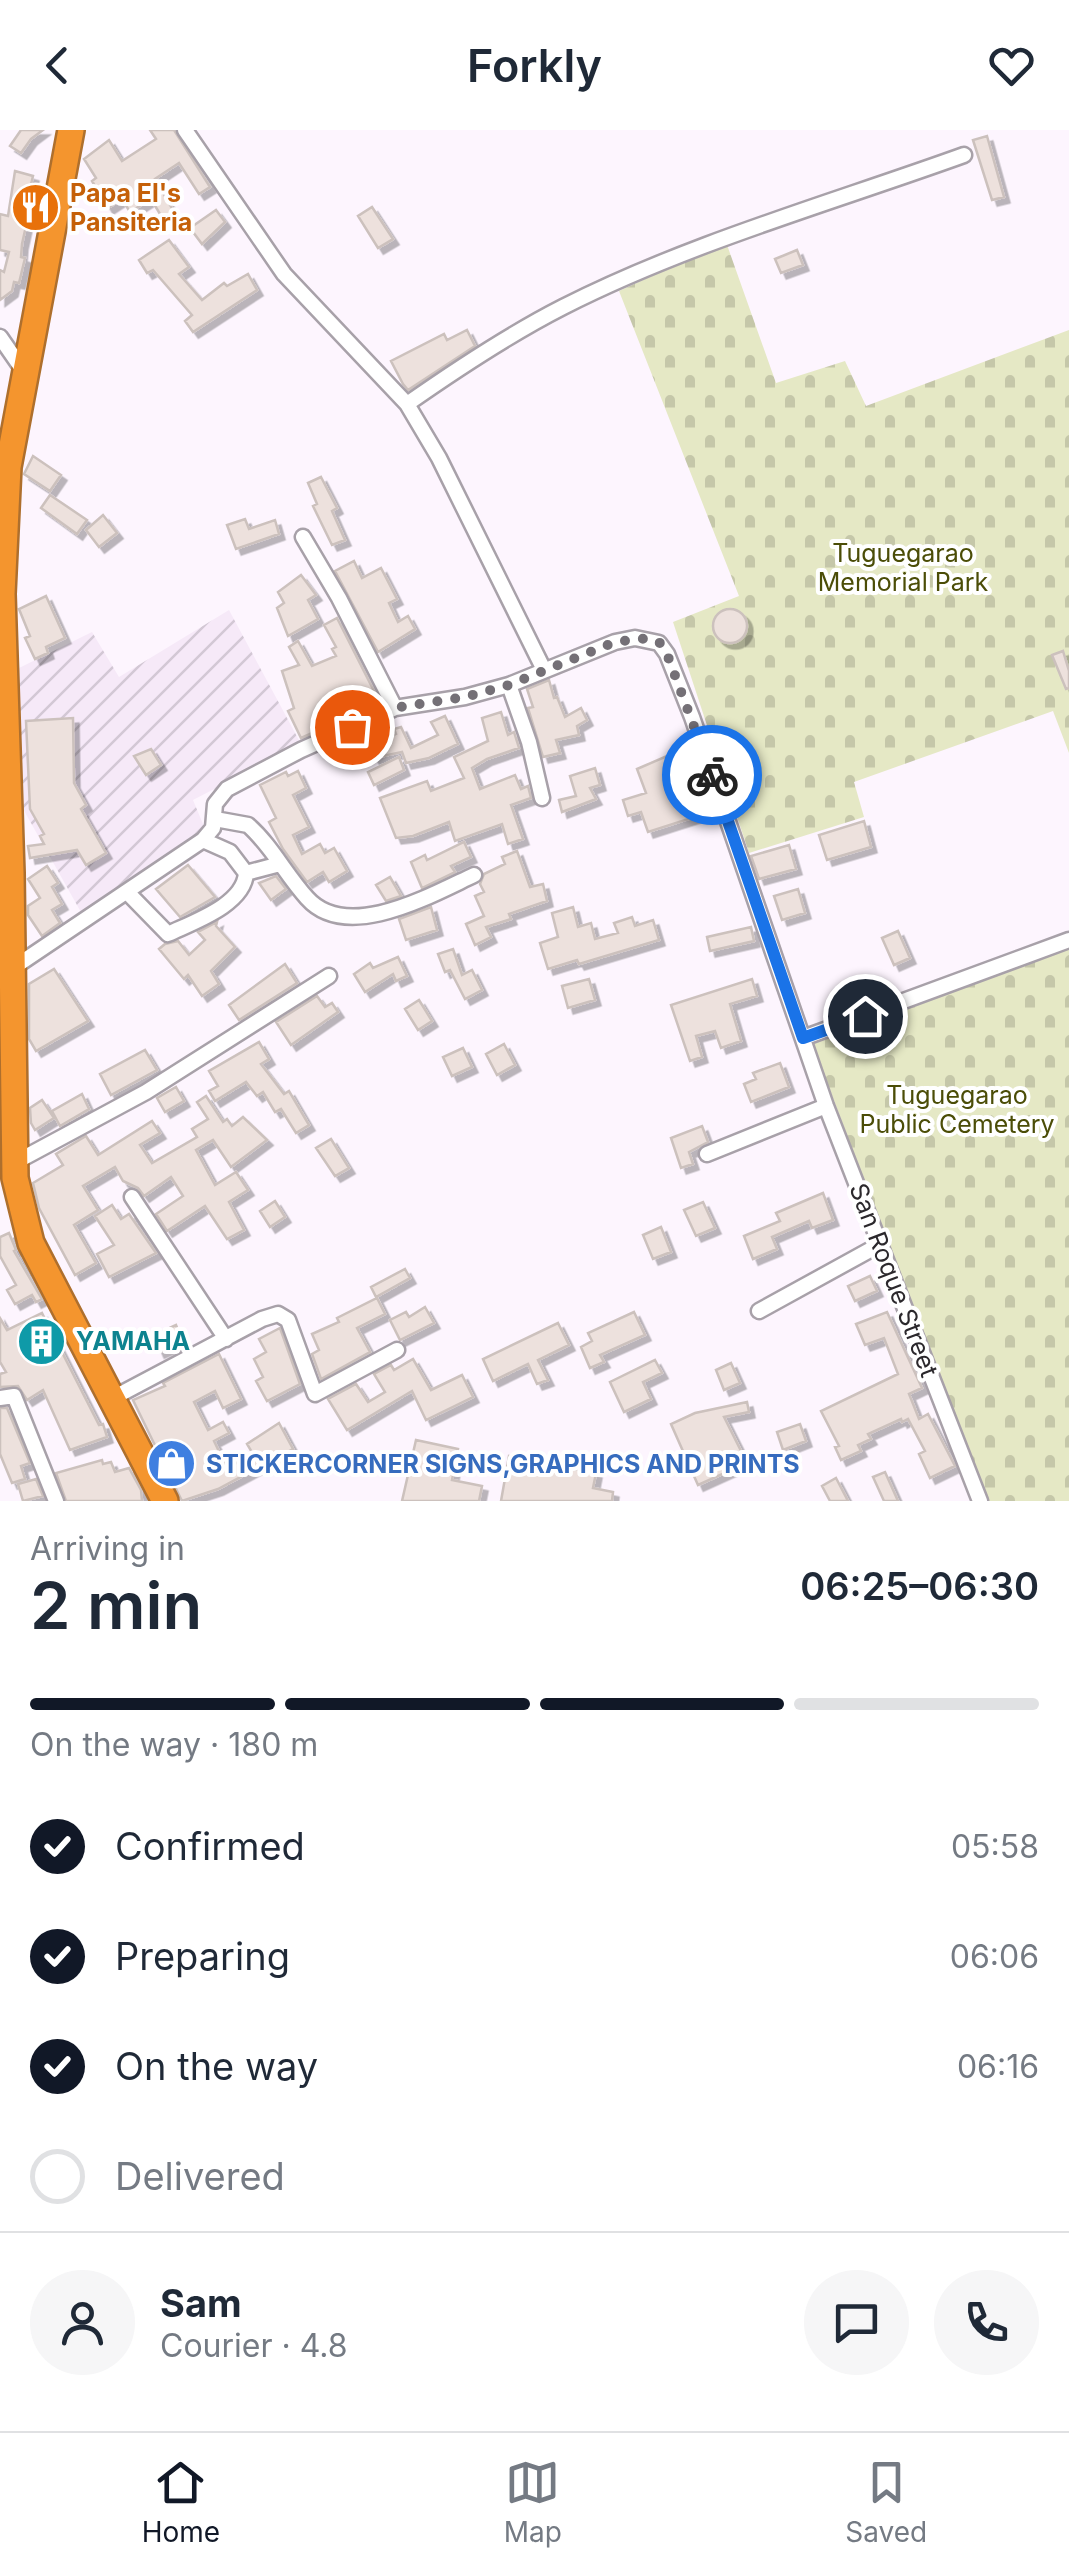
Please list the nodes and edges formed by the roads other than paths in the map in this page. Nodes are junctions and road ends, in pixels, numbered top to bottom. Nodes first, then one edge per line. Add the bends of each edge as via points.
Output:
1 (71, 130) edge
2 (185, 130) edge
3 (964, 155) dead end
4 (0, 337) edge
5 (26, 374) junction
6 (407, 404) junction
7 (303, 537) dead end
8 (544, 670) junction
9 (509, 685) junction
10 (394, 708) junction
11 (542, 798) dead end
12 (215, 820) junction
13 (202, 840) junction
14 (280, 864) junction
15 (246, 872) junction
16 (474, 875) dead end
17 (6, 877) edge
18 (128, 893) junction
19 (1069, 940) edge
20 (13, 968) junction
21 (329, 976) dead end
22 (803, 1038) junction
23 (826, 1106) junction
24 (707, 1154) dead end
25 (14, 1163) junction
26 (132, 1197) dead end
27 (879, 1245) junction
28 (759, 1310) dead end
29 (226, 1339) junction
30 (398, 1350) dead end
31 (0, 1398) edge
32 (111, 1398) junction
33 (56, 1501) edge
34 (165, 1501) edge
35 (980, 1501) edge

1 - 5 highway
2 - 6 street via 284,274
3 - 6 street via 713,243 584,297 496,344
4 - 5 street
5 - 17 highway via 4,514
6 - 8 street
7 - 10 street
8 - 9 street, San Roque Street
8 - 22 street, San Roque Street via 615,642 660,643
9 - 10 street, San Roque Street
9 - 11 street
10 - 12 street, San Roque Street via 227,789 215,804
12 - 13 street, San Roque Street
12 - 14 street via 248,825
13 - 15 street via 230,852
13 - 18 street
14 - 15 street
14 - 16 street via 314,906 348,917 391,910
15 - 18 street via 240,892 168,934
17 - 20 highway
18 - 20 street
19 - 22 street
20 - 25 highway
21 - 25 street via 146,1092
22 - 23 street, San Roque Street
23 - 24 street
23 - 27 street, San Roque Street
25 - 32 highway via 31,1243
26 - 29 street
27 - 28 street
27 - 35 street, San Roque Street
29 - 30 street via 278,1314 288,1320 315,1394
29 - 32 street
31 - 33 street via 14,1396
32 - 34 highway

